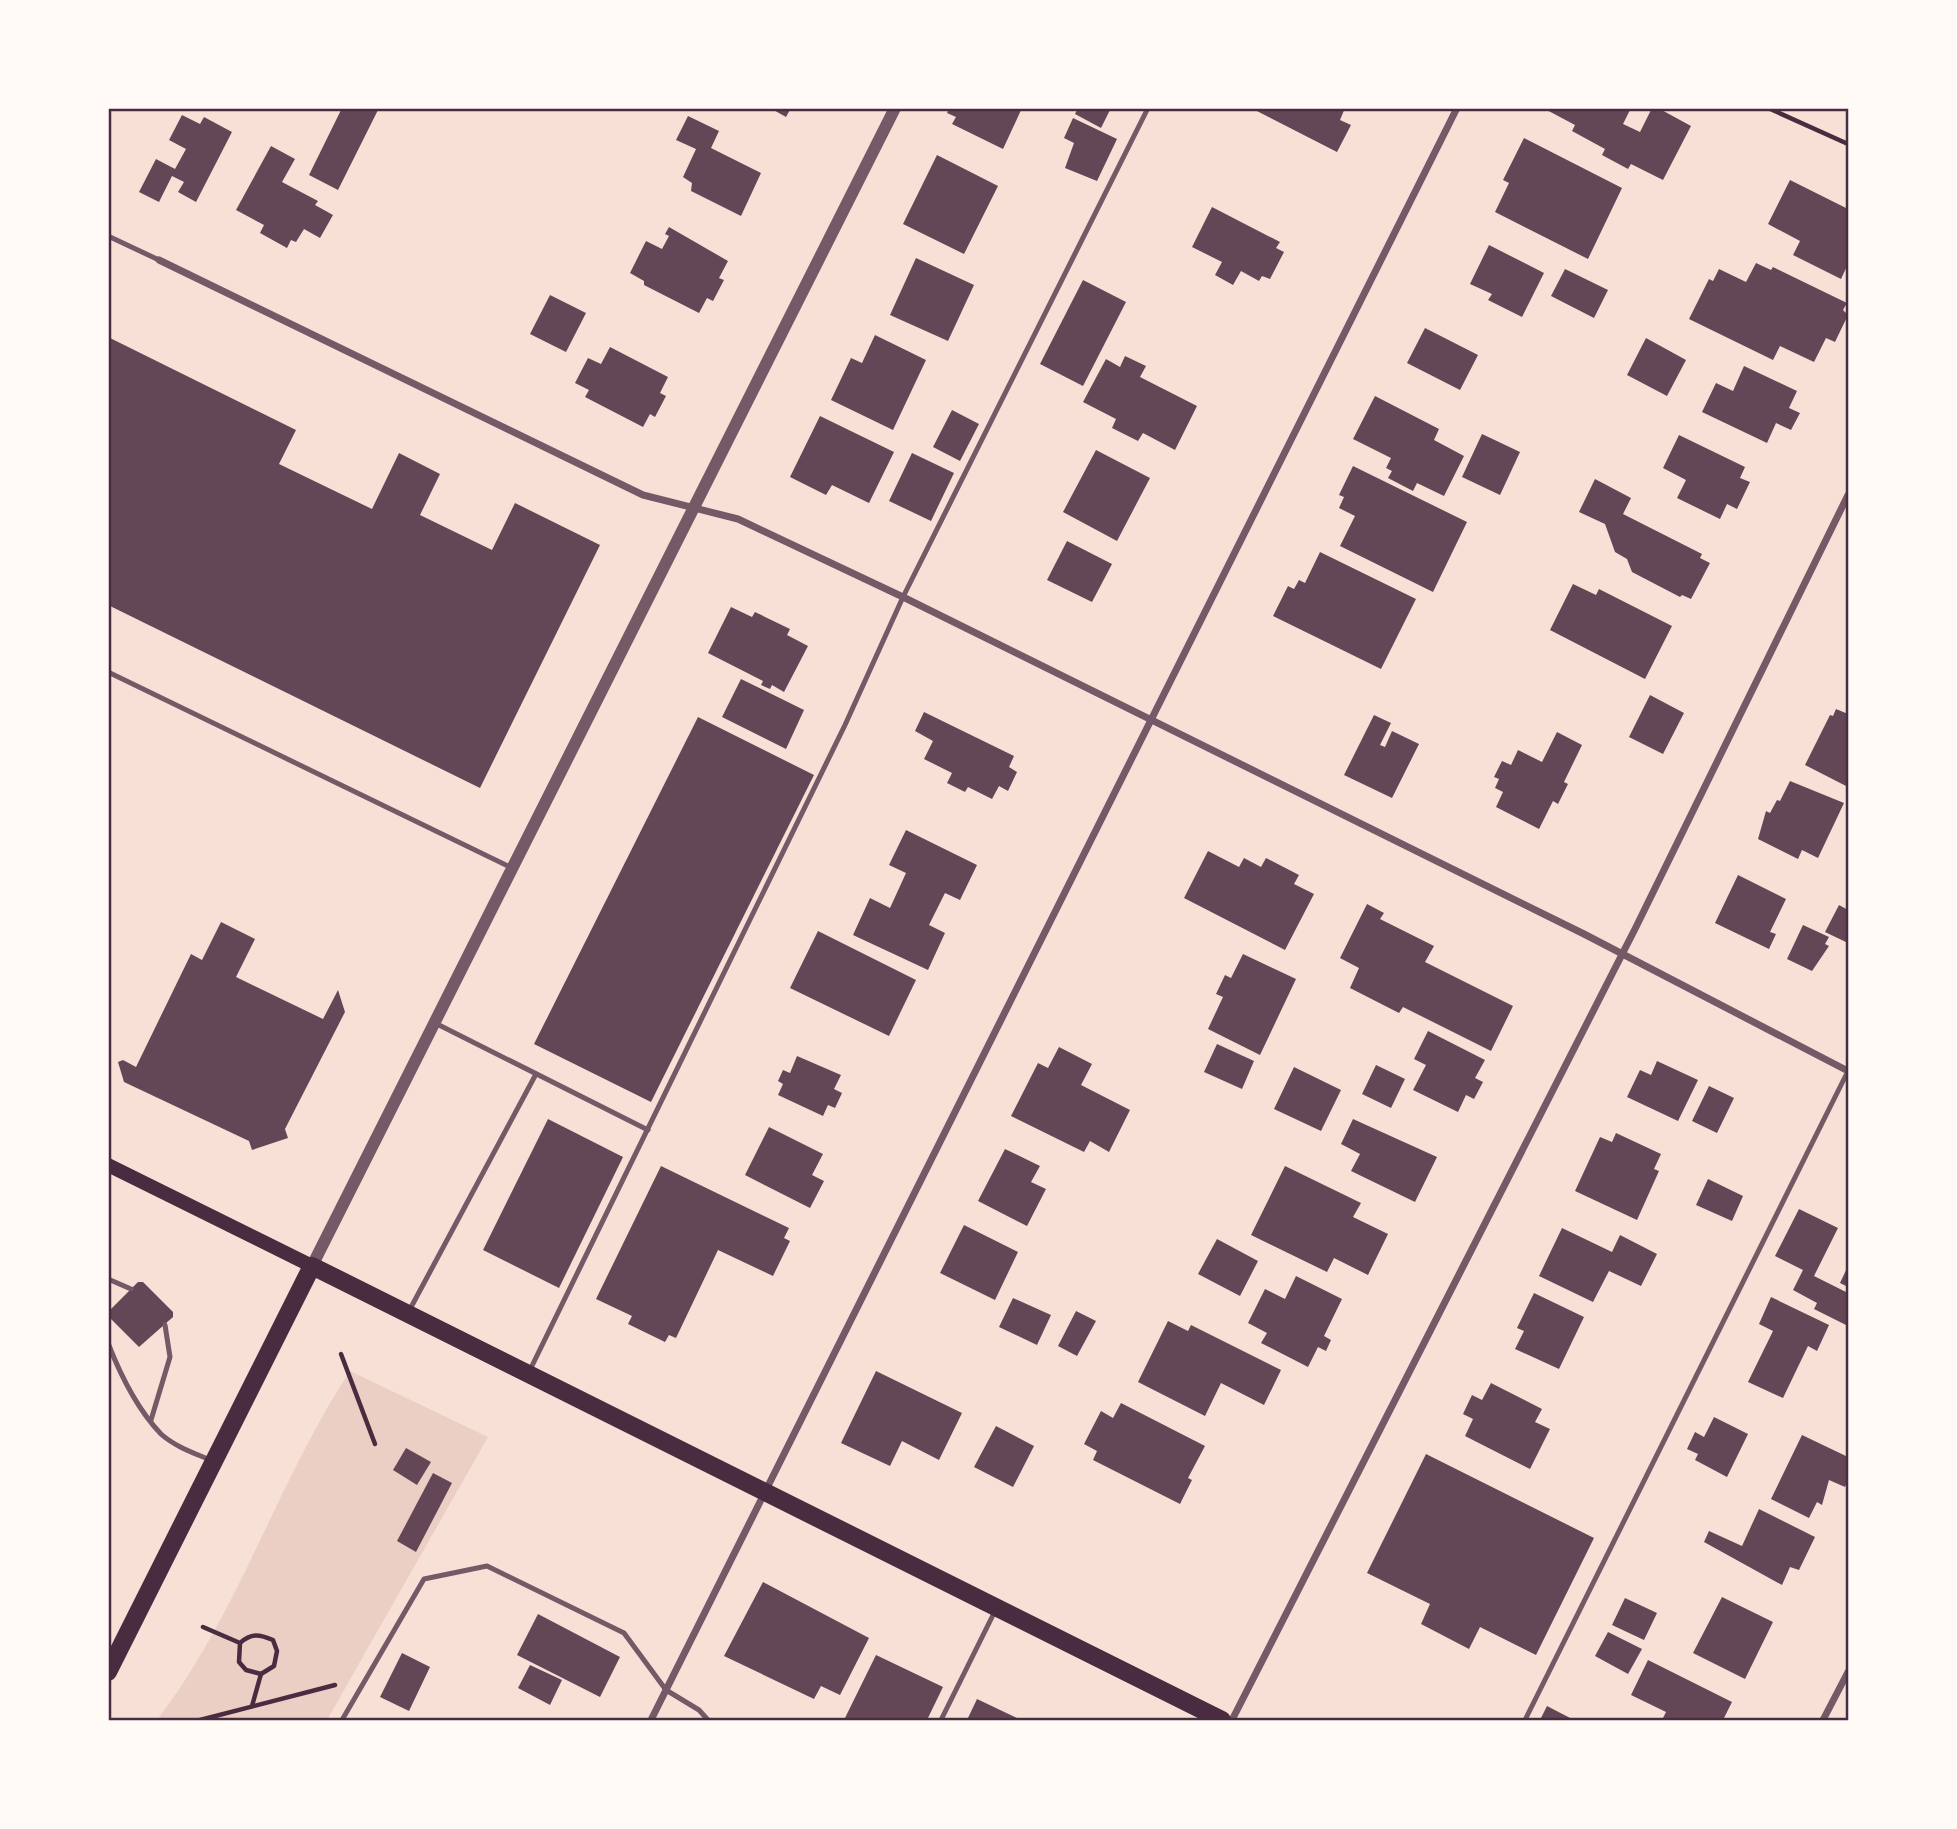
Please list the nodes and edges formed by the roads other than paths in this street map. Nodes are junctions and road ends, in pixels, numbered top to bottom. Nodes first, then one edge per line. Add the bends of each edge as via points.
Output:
1 (895, 108) edge
2 (1148, 108) edge
3 (1457, 108) edge
4 (108, 236) edge
5 (159, 260) joint
6 (1849, 495) edge
7 (695, 509) junction
8 (903, 597) junction
9 (108, 672) edge
10 (1154, 719) junction
11 (513, 869) junction
12 (1623, 954) junction
13 (435, 1023) junction
14 (1848, 1071) edge
15 (536, 1073) junction
16 (648, 1130) junction
17 (108, 1165) edge
18 (312, 1266) junction
19 (108, 1279) edge
20 (131, 1289) dead end
21 (407, 1314) junction
22 (165, 1325) dead end
23 (108, 1343) edge
24 (527, 1375) junction
25 (150, 1420) junction
26 (214, 1462) junction
27 (764, 1493) junction
28 (996, 1608) junction
29 (109, 1671) edge
30 (1849, 1672) edge
31 (666, 1690) junction
32 (342, 1720) edge
33 (651, 1720) edge
34 (708, 1720) edge
35 (941, 1720) edge
36 (1222, 1720) edge
37 (1231, 1720) edge
38 (1525, 1720) edge
39 (1823, 1720) edge

1 - 7 street
2 - 8 lane
3 - 10 street
4 - 5 lane
5 - 7 street via 643,495
6 - 12 street
7 - 8 street via 738,519
7 - 11 street
8 - 10 street
8 - 16 lane
9 - 11 lane
10 - 12 street
10 - 27 street
11 - 13 street
12 - 14 street
12 - 37 street
13 - 15 lane
13 - 18 street
14 - 38 lane
15 - 16 lane
15 - 21 lane
16 - 24 lane
17 - 18 main road
18 - 21 main road
18 - 26 main road
19 - 20 lane
21 - 24 main road
22 - 25 lane via 170,1357
23 - 25 lane via 116,1365
24 - 27 main road
25 - 26 lane via 163,1435
26 - 29 main road
27 - 28 main road
27 - 31 street
28 - 35 lane
28 - 36 main road
30 - 39 street
31 - 32 lane via 624,1633 487,1566 424,1579
31 - 33 street
31 - 34 lane

